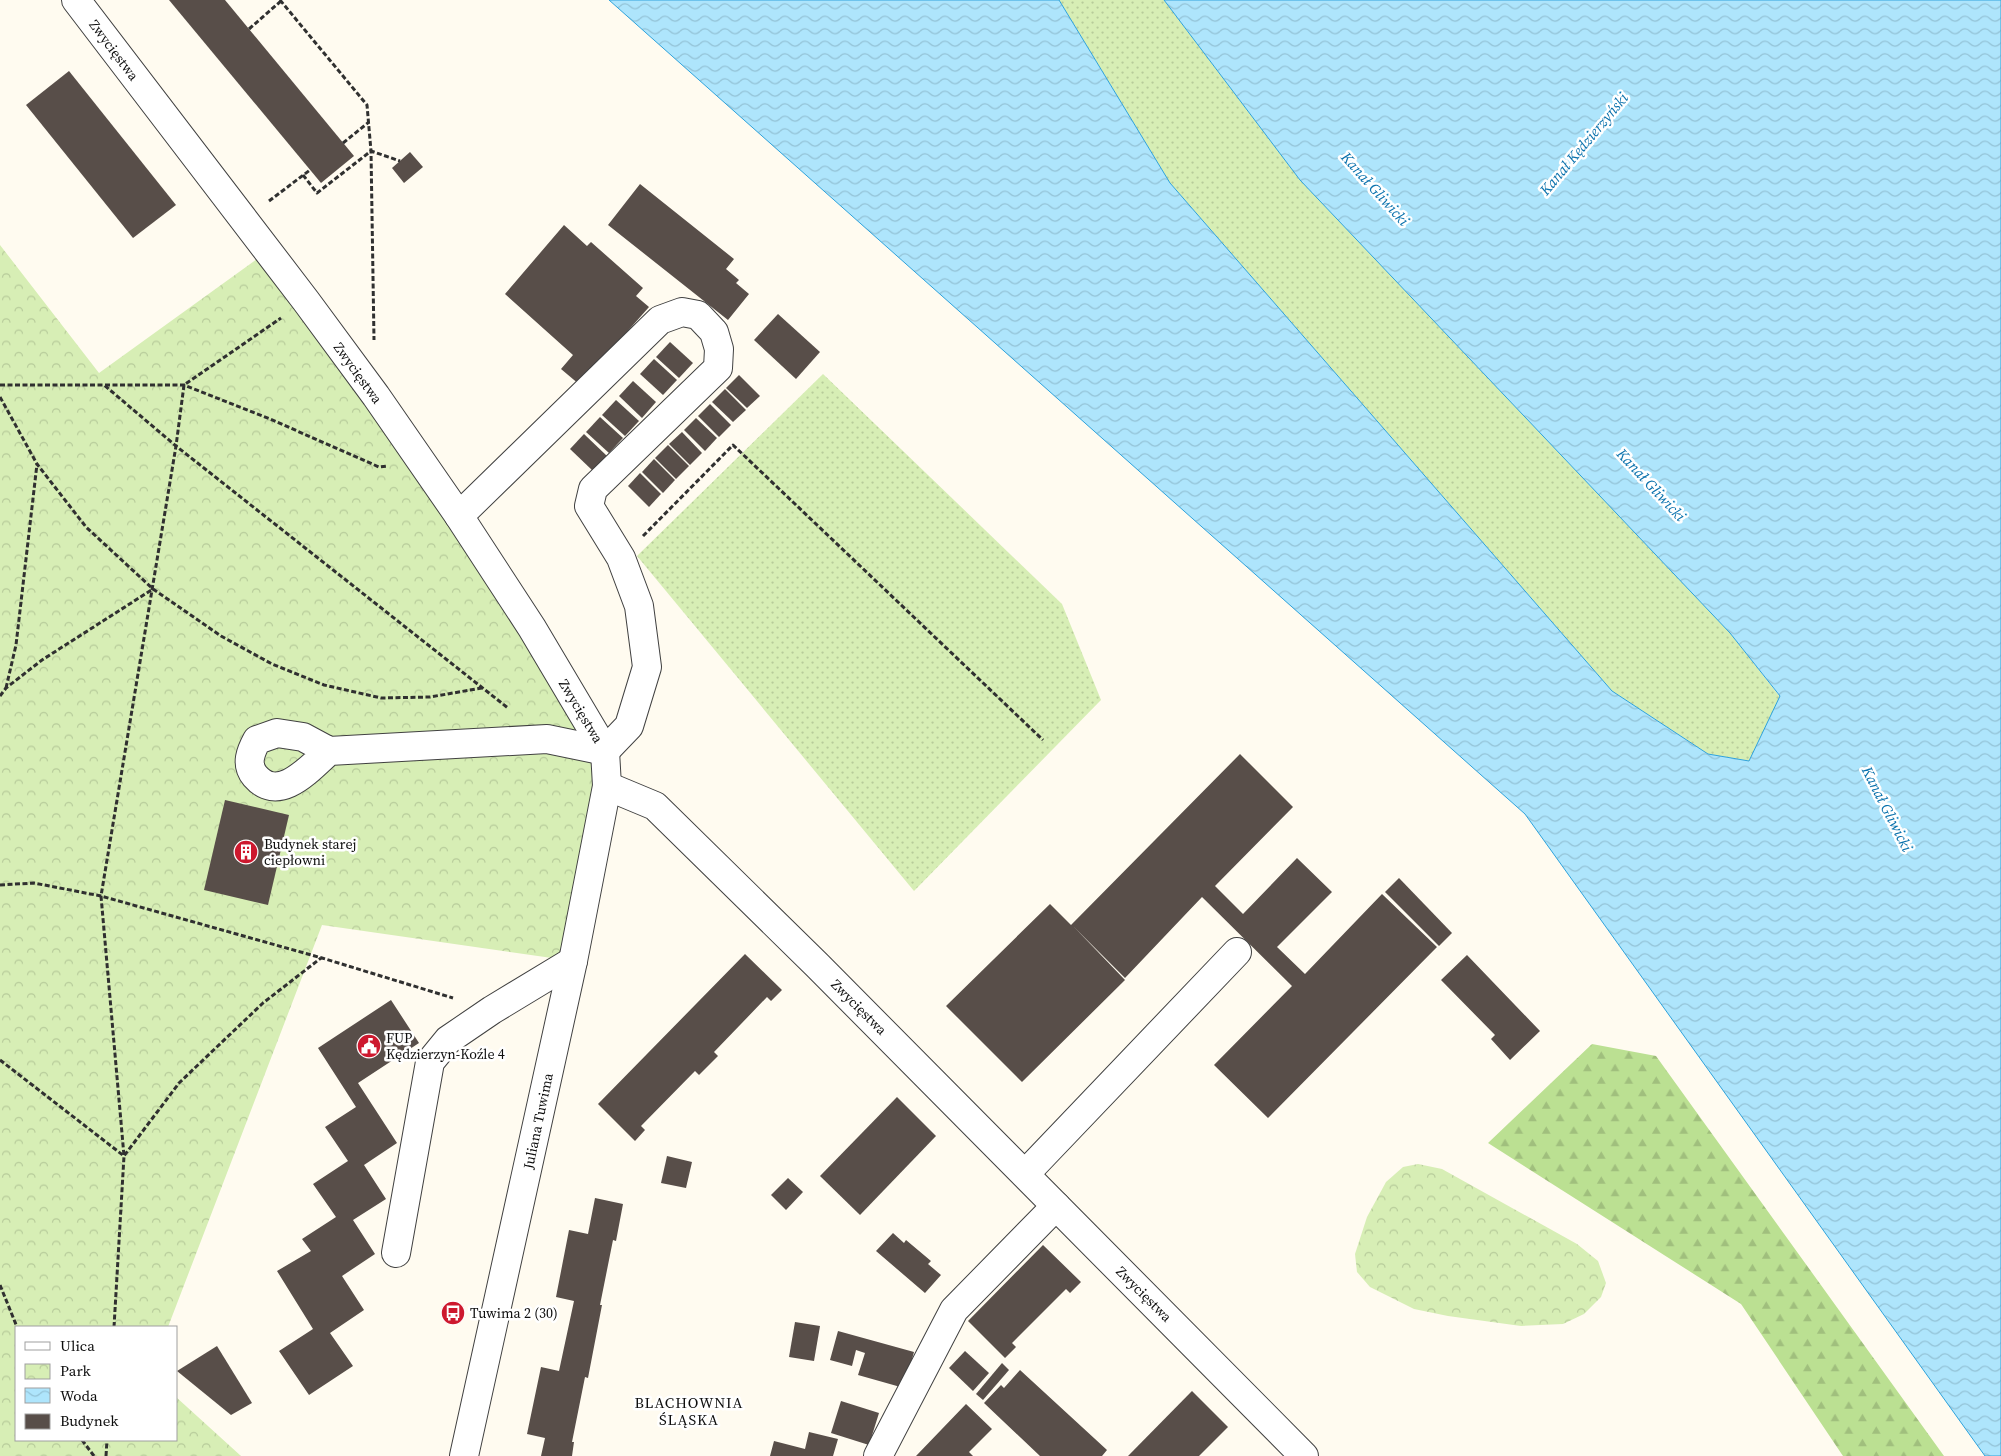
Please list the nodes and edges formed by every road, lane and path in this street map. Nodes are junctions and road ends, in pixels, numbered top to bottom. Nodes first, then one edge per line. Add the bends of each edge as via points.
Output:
1 (76, 0) edge
2 (280, 1) edge
3 (249, 29) dead end
4 (369, 122) junction
5 (343, 143) dead end
6 (371, 151) junction
7 (400, 161) dead end
8 (310, 170) dead end
9 (303, 175) junction
10 (244, 220) junction
11 (306, 301) junction
12 (375, 347) dead end
13 (0, 385) edge
14 (104, 385) junction
15 (184, 386) junction
16 (0, 397) edge
17 (176, 446) junction
18 (37, 464) junction
19 (423, 464) junction
20 (459, 516) junction
21 (621, 558) junction
22 (153, 589) junction
23 (6, 688) junction
24 (483, 688) junction
25 (0, 696) edge
26 (546, 738) junction
27 (1043, 740) dead end
28 (329, 751) dead end
29 (605, 751) junction
30 (606, 786) junction
31 (0, 885) edge
32 (101, 896) junction
33 (1237, 952) dead end
34 (322, 958) junction
35 (574, 961) junction
36 (492, 1010) junction
37 (0, 1060) edge
38 (124, 1156) junction
39 (1025, 1174) junction
40 (1056, 1206) junction
41 (396, 1253) dead end
42 (0, 1285) edge
43 (17, 1326) edge
44 (114, 1326) edge
45 (83, 1441) edge
46 (107, 1441) edge
47 (94, 1456) edge
48 (106, 1456) edge
49 (464, 1456) edge
50 (878, 1456) edge
51 (1304, 1456) edge

1 - 10 street, Zwycięstwa
2 - 3 path
2 - 4 path via 367,106
4 - 5 path
4 - 6 path
6 - 7 path
6 - 9 path via 317,193
6 - 12 path
8 - 9 path
9 - 10 path
10 - 11 street, Zwycięstwa
11 - 15 path
11 - 19 street, Zwycięstwa
13 - 14 path
14 - 15 path
14 - 17 path
15 - 17 path
15 - 19 path via 270,419 379,467
16 - 18 path
17 - 22 path
17 - 24 path
18 - 22 path via 86,527
18 - 23 path via 16,645
19 - 20 street, Zwycięstwa
20 - 21 street via 660,320 682,312 698,315 714,332 719,349 718,368 593,490 589,506
20 - 29 street, Zwycięstwa via 532,628
21 - 27 path via 734,445
21 - 29 street via 639,606 647,668 629,726
22 - 23 path via 42,660
22 - 24 path via 221,636 272,664 324,685 381,698 430,697
22 - 32 path
23 - 25 path
24 - 26 path
26 - 28 street
26 - 29 street
29 - 30 street, Zwycięstwa
30 - 35 street, Juliana Tuwima
30 - 39 street, Zwycięstwa via 655,806
31 - 32 path via 34,883
32 - 34 path
32 - 38 path
33 - 39 street
34 - 36 path
34 - 38 path via 263,1003 179,1083
35 - 36 street
35 - 49 street, Juliana Tuwima
36 - 41 street via 448,1040 430,1062
37 - 38 path
38 - 44 path
39 - 40 street, Zwycięstwa
40 - 50 street via 954,1310
40 - 51 street, Zwycięstwa
42 - 43 path
45 - 47 path
46 - 48 path

